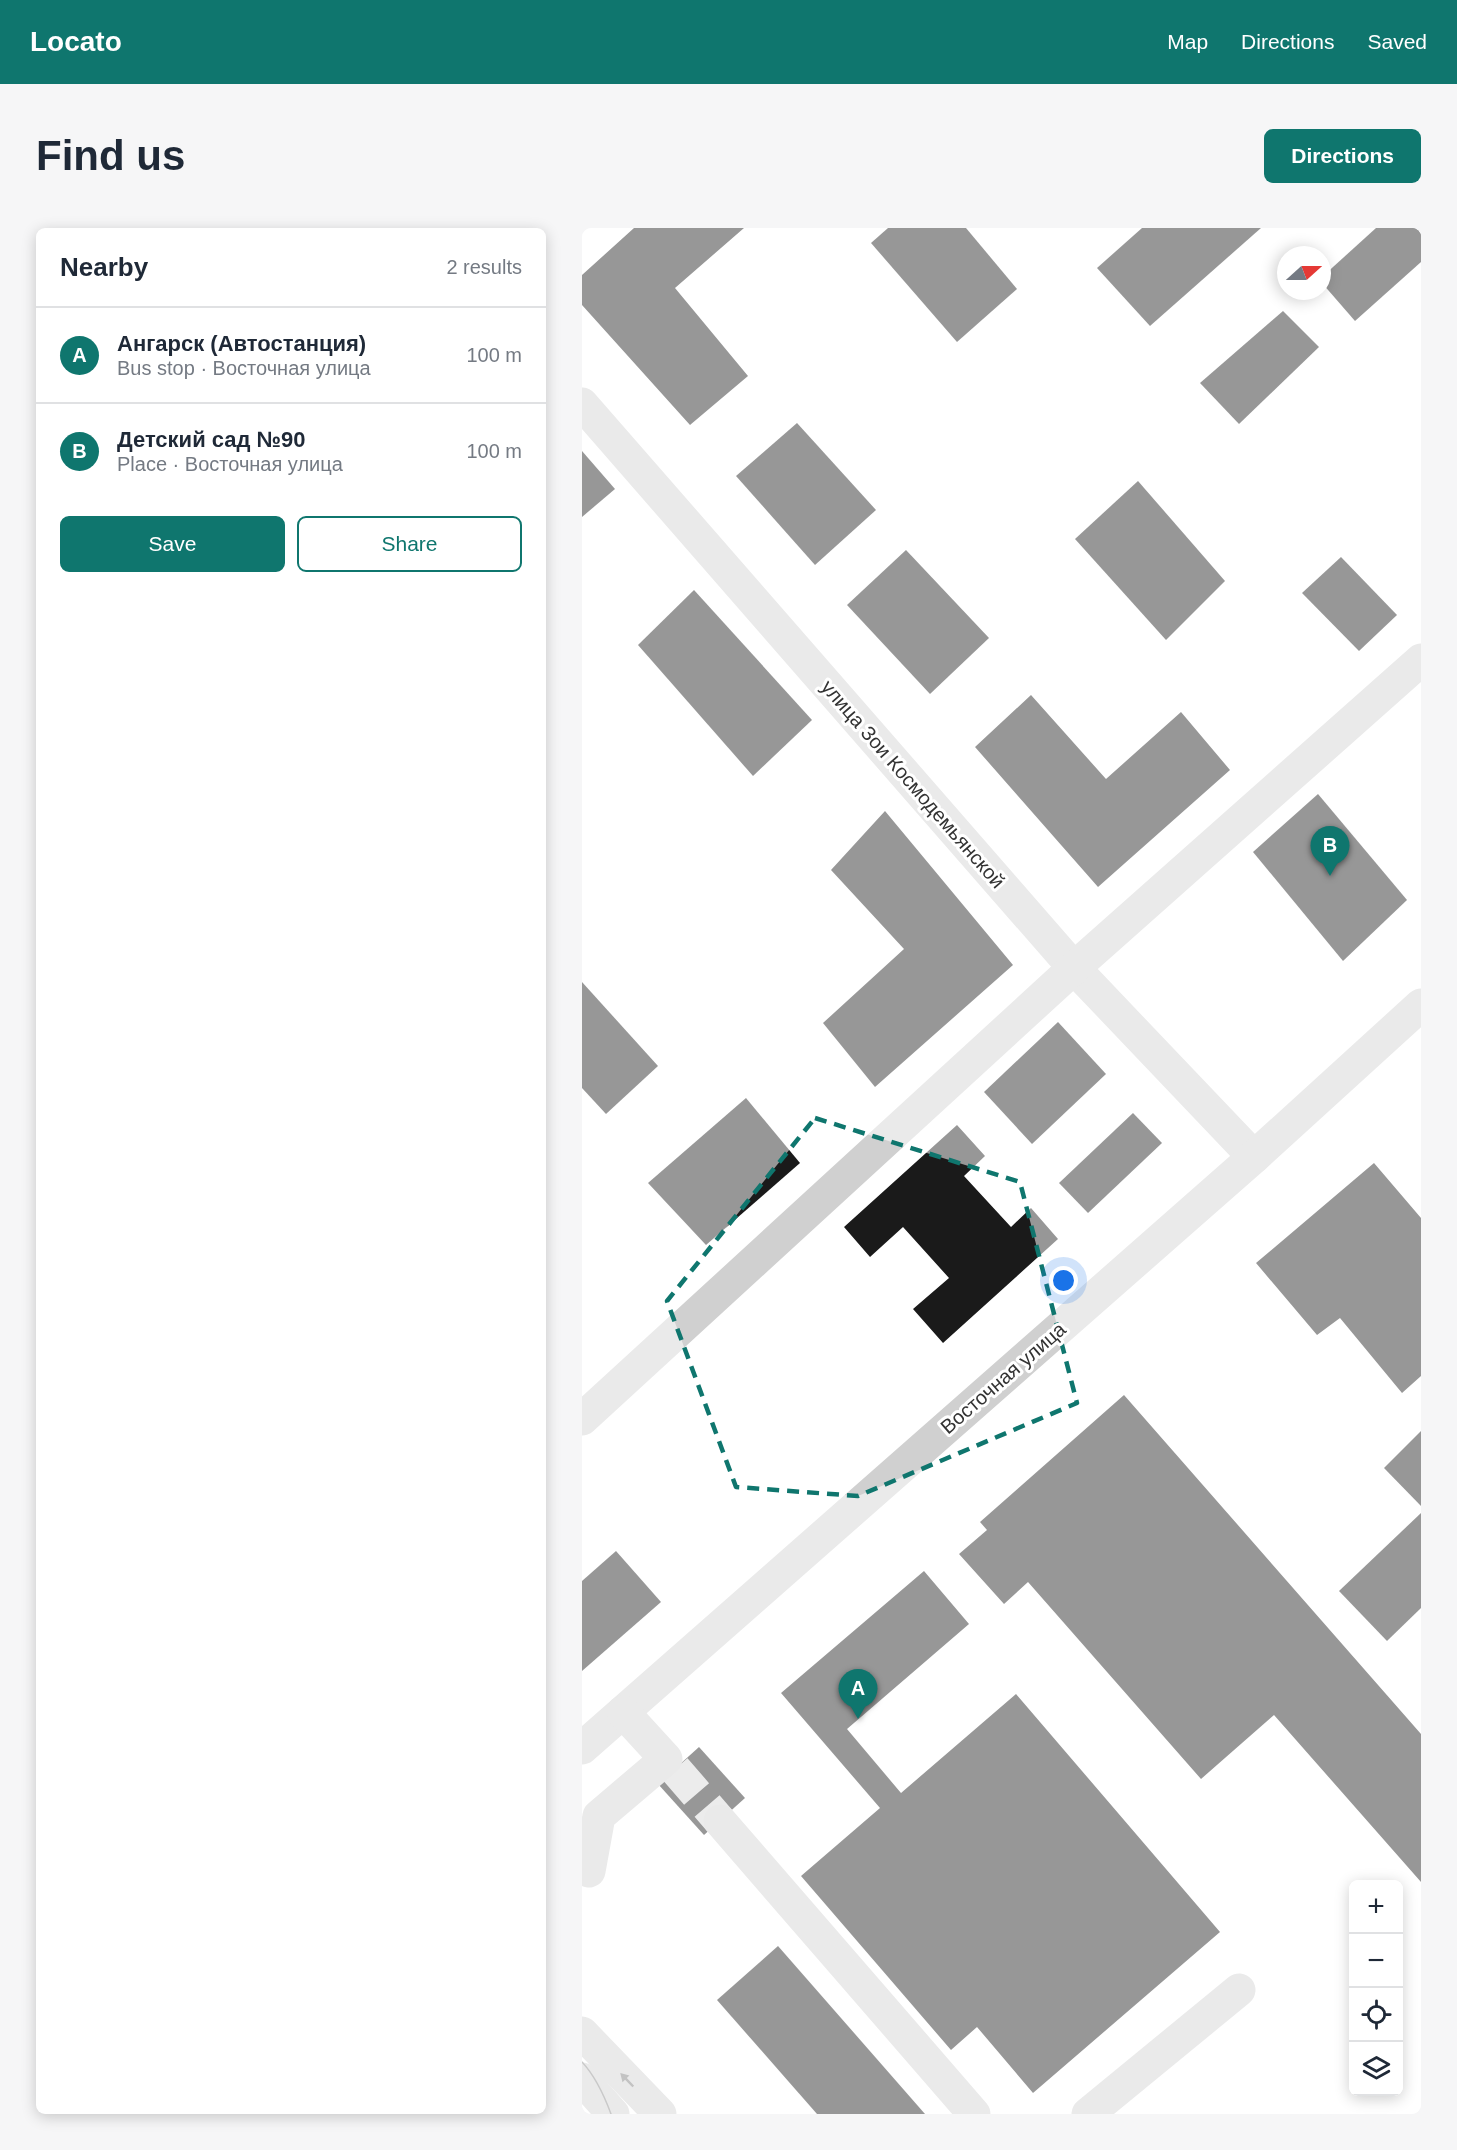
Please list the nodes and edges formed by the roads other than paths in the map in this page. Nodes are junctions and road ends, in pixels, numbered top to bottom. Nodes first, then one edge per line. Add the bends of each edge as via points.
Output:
1 (582, 404) edge
2 (1421, 660) edge
3 (1074, 968) junction
4 (1421, 1005) edge
5 (1254, 1156) junction
6 (582, 1419) edge
7 (623, 1712) junction
8 (582, 1748) edge
9 (720, 1821) tunnel mouth
10 (590, 1871) dead end
11 (1239, 1990) dead end
12 (588, 2040) edge
13 (582, 2078) edge
14 (613, 2114) edge
15 (660, 2114) edge
16 (974, 2114) edge
17 (1088, 2114) edge

1 - 3 street, улица Зои Космодемьянской
2 - 3 street
3 - 5 street, улица Зои Космодемьянской
3 - 6 street
4 - 5 street, Восточная улица
5 - 7 street, Восточная улица
7 - 8 street, Восточная улица
7 - 10 street via 671,1764 600,1816
9 - 16 street
11 - 17 street
12 - 13 street
15 -> 12 street
13 - 14 street

